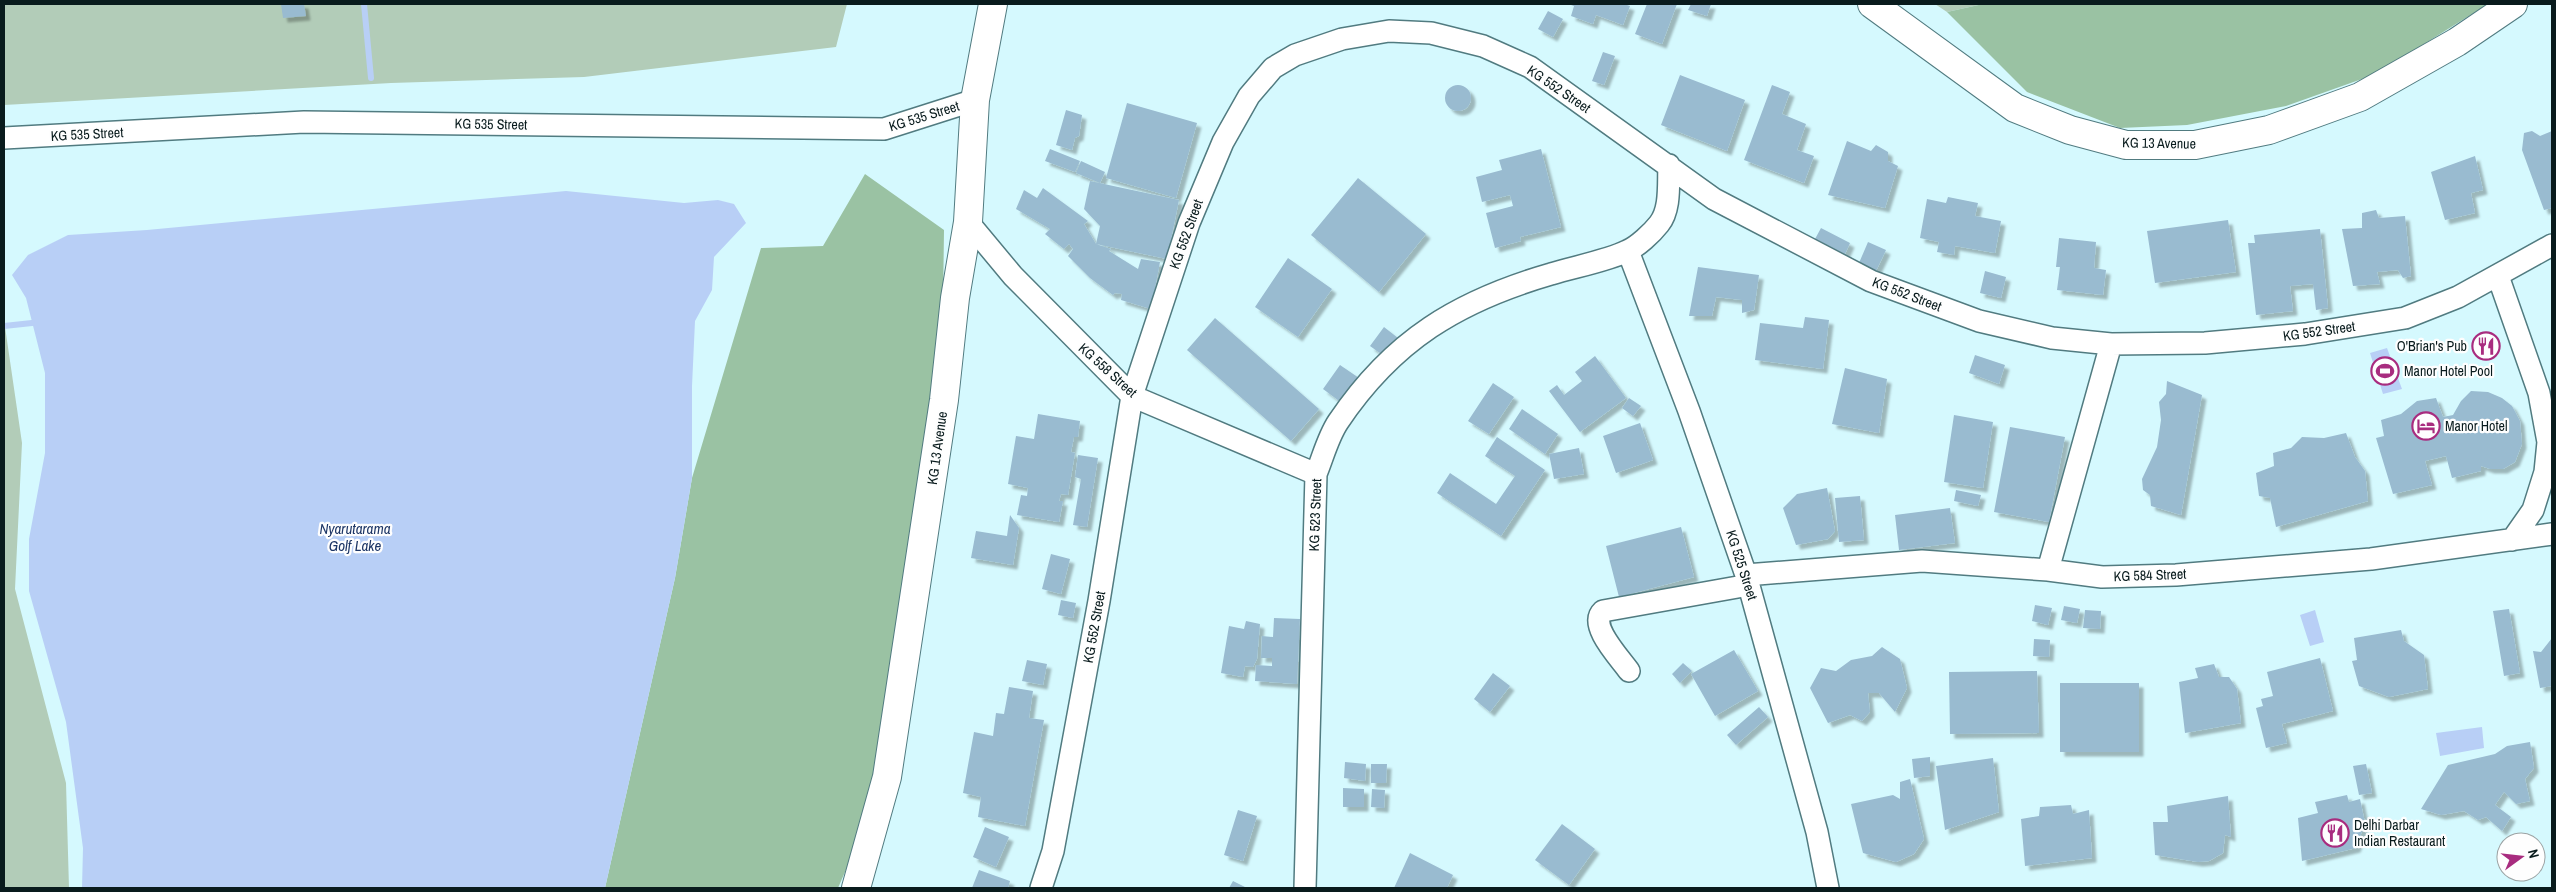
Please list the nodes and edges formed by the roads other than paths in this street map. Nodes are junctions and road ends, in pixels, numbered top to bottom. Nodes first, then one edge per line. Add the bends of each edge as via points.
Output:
1 (993, 4) edge
2 (1872, 4) edge
3 (2513, 4) edge
4 (975, 100) junction
5 (4, 138) edge
6 (1668, 166) junction
7 (968, 222) junction
8 (2552, 245) edge
9 (1628, 251) junction
10 (2498, 276) junction
11 (2112, 344) junction
12 (1132, 396) junction
13 (1316, 474) junction
14 (2552, 534) edge
15 (2512, 540) junction
16 (2048, 570) junction
17 (1748, 580) junction
18 (1629, 671) dead end
19 (856, 888) edge
20 (1041, 888) edge
21 (1305, 888) edge
22 (1828, 888) edge

1 - 4 street, KG 13 Avenue
2 - 3 street, KG 13 Avenue via 2015,108 2070,130 2126,145 2195,145 2269,130 2322,113 2360,97 2457,42
4 - 5 street, KG 535 Street via 884,129 304,122
4 - 7 street, KG 13 Avenue
6 - 9 street, KG 523 Street via 1664,216 1659,225
6 - 11 street, KG 552 Street via 1714,199 1871,281 1979,321 2052,338
6 - 12 street, KG 552 Street via 1530,67 1482,46 1431,33 1388,31 1342,40 1295,55 1273,68 1249,96 1223,142 1189,223
7 - 12 street, KG 558 Street via 1013,276
7 - 19 street, KG 13 Avenue via 887,777
8 - 10 street, KG 552 Street
9 - 13 street, KG 523 Street via 1548,274 1478,300 1404,345 1371,379 1337,423
9 - 17 street, KG 525 Street
10 - 11 street, KG 552 Street via 2458,298 2405,318 2296,335 2205,343
10 - 15 street via 2539,393 2548,442 2545,472 2533,510
11 - 16 street
12 - 13 street, KG 558 Street
12 - 20 street, KG 552 Street via 1094,630 1053,851
13 - 21 street, KG 523 Street
14 - 15 street, KG 584 Street
15 - 16 street, KG 584 Street via 2371,559 2176,575 2102,577
16 - 17 street, KG 584 Street via 1922,561
17 - 18 street, KG 584 Street via 1603,611 1597,622 1600,631
17 - 22 street, KG 525 Street via 1817,832

